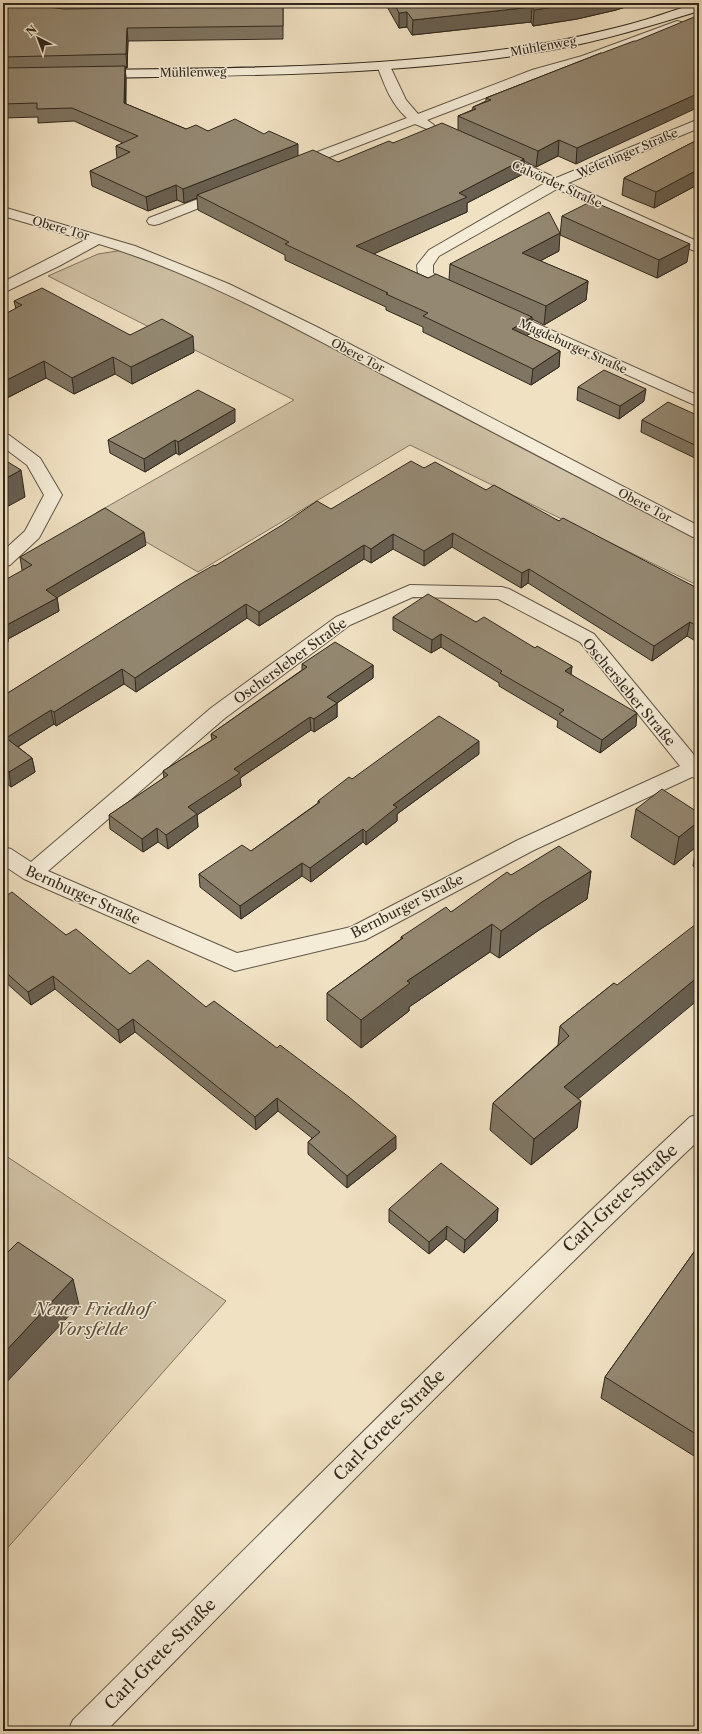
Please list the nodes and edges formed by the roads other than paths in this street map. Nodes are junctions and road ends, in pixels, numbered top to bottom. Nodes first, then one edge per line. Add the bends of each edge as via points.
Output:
1 (699, 7) edge
2 (677, 25) edge
3 (383, 65) junction
4 (82, 74) edge
5 (415, 119) junction
6 (699, 123) edge
7 (436, 129) edge
8 (486, 151) edge
9 (286, 169) edge
10 (556, 184) junction
11 (235, 189) edge
12 (3, 211) edge
13 (154, 221) dead end
14 (98, 239) junction
15 (699, 248) edge
16 (3, 288) edge
17 (468, 298) edge
18 (490, 308) edge
19 (699, 402) edge
20 (3, 439) edge
21 (699, 533) edge
22 (3, 561) edge
23 (696, 770) edge
24 (3, 854) edge
25 (32, 873) junction
26 (699, 1124) edge
27 (84, 1731) edge

1 - 3 street, Mühlenweg via 664,20 565,43 485,56
2 - 5 street, Mühlenweg via 587,59 537,73
3 - 4 street, Mühlenweg
3 - 5 street via 401,104
5 - 7 street
5 - 9 street, Mühlenweg
6 - 10 street, Weferlinger Straße
8 - 10 street, Calvörder Straße
10 - 15 street, Calvörder Straße
10 - 17 street via 434,253 425,265 426,275 440,285
11 - 13 street
12 - 14 street, Obere Tor
14 - 16 street
14 - 21 street, Obere Tor via 130,249 224,287
18 - 19 street, Magdeburger Straße
20 - 22 street via 34,462 52,495 33,534
23 - 25 street, Bernburger Straße via 526,845 357,934 235,962
23 - 25 street, Oschersleber Straße via 587,638 502,593 410,591 343,621 218,713
24 - 25 street, Bernburger Straße
26 - 27 street, Carl-Grete-Straße via 582,1234 411,1402

